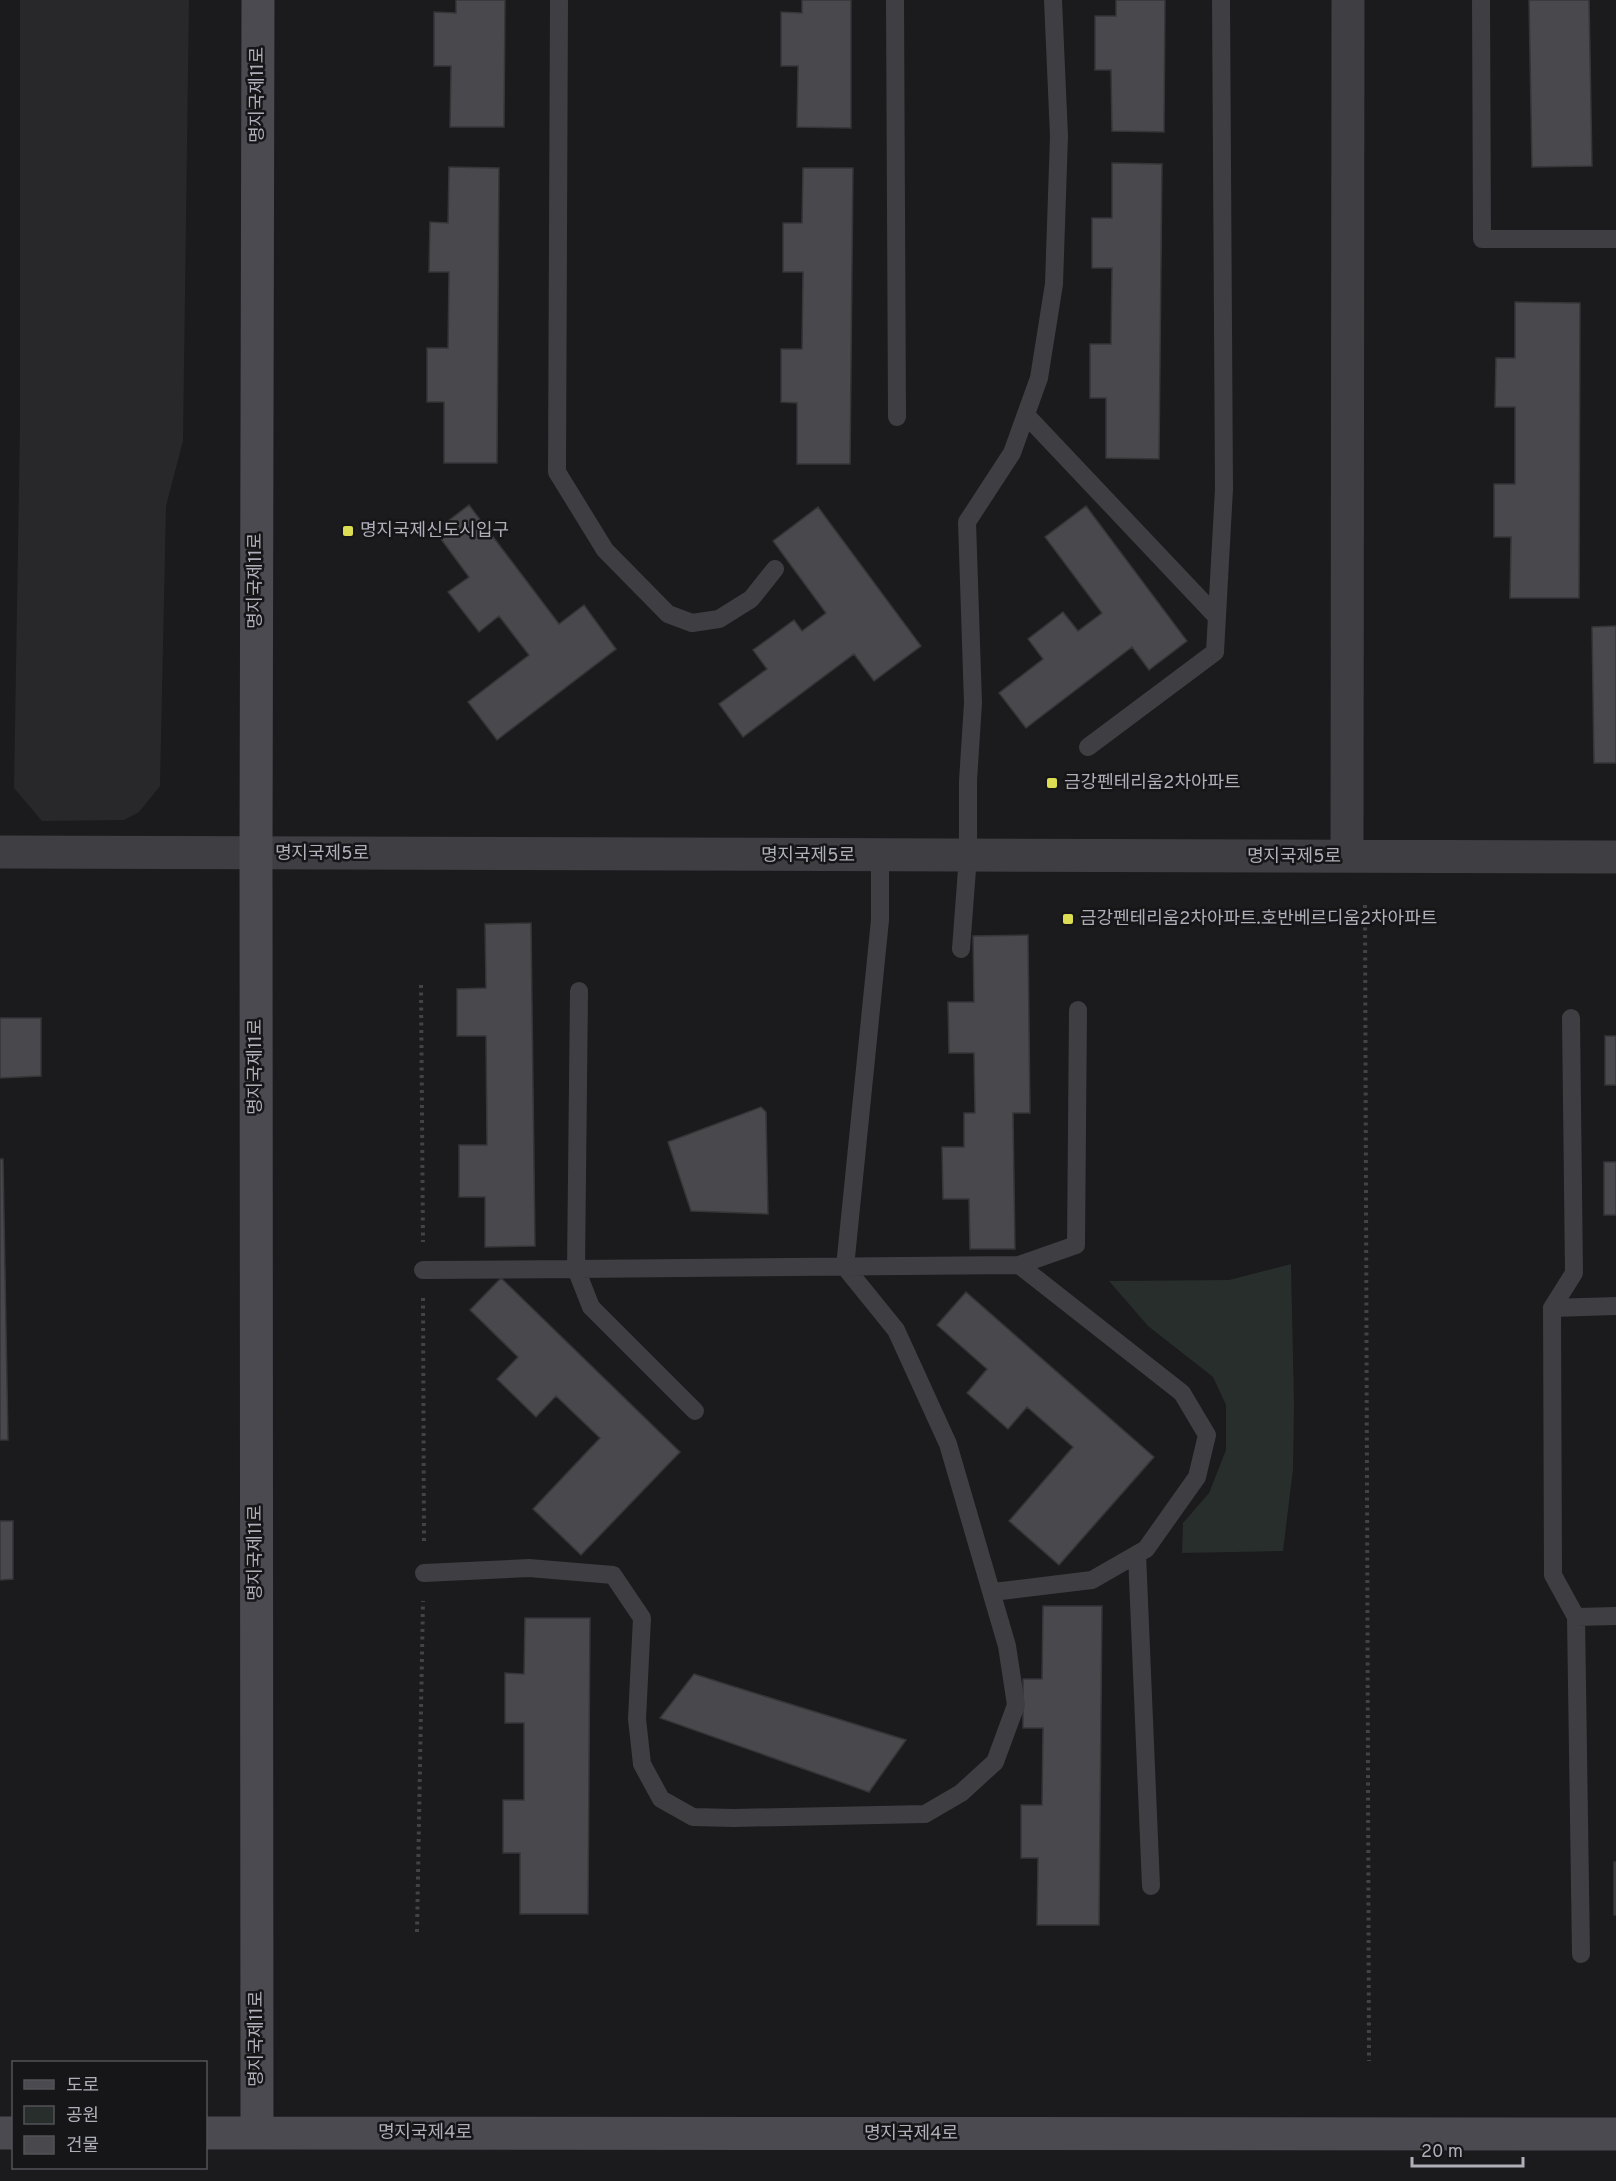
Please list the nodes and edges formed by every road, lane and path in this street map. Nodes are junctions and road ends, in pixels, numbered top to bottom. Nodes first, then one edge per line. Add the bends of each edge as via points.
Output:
1 (258, 0) edge
2 (559, 0) edge
3 (895, 0) edge
4 (1053, 0) edge
5 (1221, 0) edge
6 (1348, 0) edge
7 (1481, 0) edge
8 (1616, 239) edge
9 (1026, 415) junction
10 (897, 417) dead end
11 (775, 569) dead end
12 (1217, 617) junction
13 (1088, 747) dead end
14 (0, 852) edge
15 (256, 854) junction
16 (880, 856) junction
17 (968, 856) junction
18 (1347, 856) junction
19 (1616, 857) edge
20 (1365, 905) dead end
21 (962, 949) dead end
22 (421, 985) dead end
23 (579, 991) dead end
24 (1078, 1010) dead end
25 (1571, 1018) dead end
26 (1019, 1265) junction
27 (844, 1267) junction
28 (576, 1269) junction
29 (423, 1270) joint
30 (1616, 1306) edge
31 (1552, 1308) junction
32 (695, 1411) dead end
33 (1137, 1554) junction
34 (424, 1573) dead end
35 (993, 1593) junction
36 (1616, 1616) edge
37 (1576, 1617) junction
38 (1151, 1886) dead end
39 (1581, 1954) dead end
40 (1369, 2061) dead end
41 (207, 2133) edge
42 (257, 2133) junction
43 (1616, 2134) edge

1 - 15 main road, 명지국제11로
2 - 11 lane via 557,472 605,550 668,614 692,623 719,619 751,598
3 - 10 lane
4 - 9 lane via 1059,136 1054,284 1039,378
5 - 12 lane via 1224,489
6 - 18 street
7 - 8 lane via 1482,239
9 - 12 lane
9 - 17 lane via 1012,453 968,522 973,703
12 - 13 lane via 1215,652
14 - 15 street, 명지국제5로
15 - 16 street, 명지국제5로
15 - 42 main road, 명지국제11로
16 - 17 street, 명지국제5로
16 - 27 lane via 880,920
17 - 18 street, 명지국제5로
17 - 21 lane
18 - 19 street, 명지국제5로
20 - 40 path
22 - 29 path
23 - 28 lane
24 - 26 lane via 1076,1245
25 - 31 lane via 1574,1273
26 - 27 lane
26 - 33 lane via 1182,1393 1207,1435 1197,1477 1146,1549
27 - 28 lane
27 - 35 lane via 896,1330 919,1380 948,1444
28 - 29 lane
28 - 32 lane via 591,1307
30 - 31 lane
31 - 37 lane via 1553,1575
33 - 35 lane via 1092,1580
33 - 38 lane
34 - 35 lane via 529,1568 613,1575 642,1618 637,1719 642,1764 661,1799 693,1817 925,1814 961,1794 995,1762 1016,1705 1007,1646
36 - 37 lane
37 - 39 lane
41 - 42 main road, 명지국제4로
42 - 43 main road, 명지국제4로

